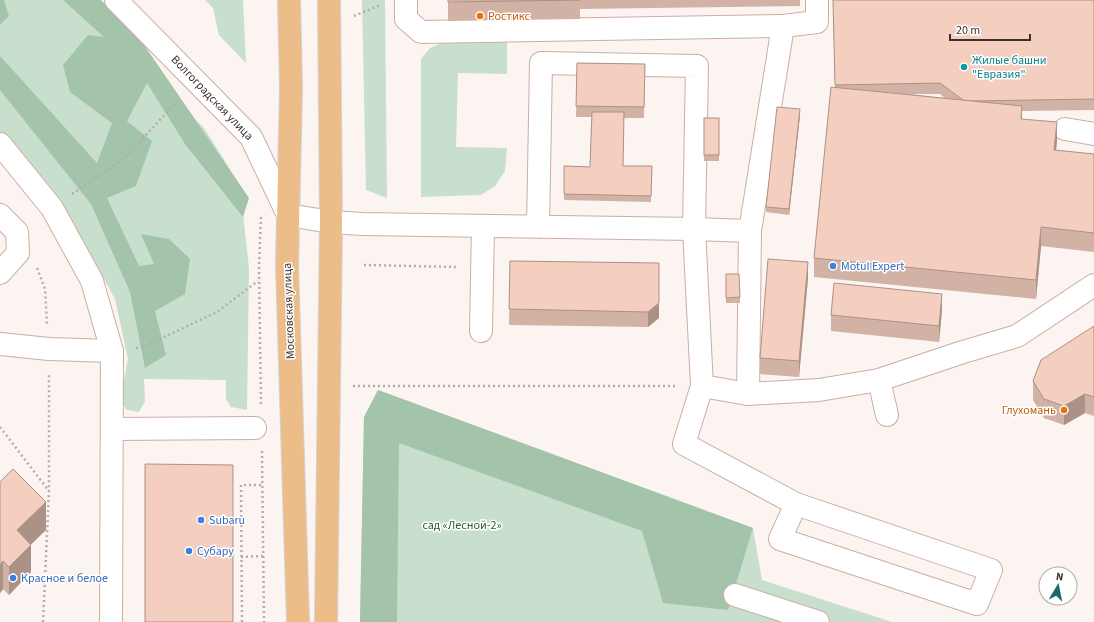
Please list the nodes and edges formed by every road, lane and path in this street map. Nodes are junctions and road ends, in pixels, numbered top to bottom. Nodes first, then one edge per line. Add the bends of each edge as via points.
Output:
1 (116, 0) edge
2 (289, 0) edge
3 (329, 0) edge
4 (406, 0) edge
5 (817, 0) edge
6 (384, 4) dead end
7 (352, 16) dead end
8 (783, 26) junction
9 (185, 104) dead end
10 (1065, 129) dead end
11 (1094, 134) edge
12 (0, 144) edge
13 (52, 208) junction
14 (0, 215) edge
15 (261, 215) dead end
16 (288, 215) junction
17 (331, 222) junction
18 (483, 226) junction
19 (538, 227) junction
20 (694, 229) junction
21 (750, 231) junction
22 (35, 261) dead end
23 (364, 265) dead end
24 (482, 268) junction
25 (0, 273) edge
26 (259, 280) junction
27 (1094, 285) edge
28 (481, 331) dead end
29 (0, 344) edge
30 (49, 349) junction
31 (112, 350) junction
32 (879, 380) junction
33 (348, 386) dead end
34 (702, 386) junction
35 (748, 394) junction
36 (261, 406) dead end
37 (887, 415) dead end
38 (0, 427) edge
39 (112, 429) junction
40 (258, 437) joint
41 (263, 485) junction
42 (49, 491) junction
43 (796, 504) junction
44 (264, 556) junction
45 (241, 557) junction
46 (735, 595) dead end
47 (43, 622) edge
48 (111, 622) edge
49 (242, 622) edge
50 (264, 622) edge
51 (298, 622) edge
52 (326, 622) edge
53 (818, 622) edge

1 - 16 street, Волгоградская улица via 251,137
2 - 16 main road, Московская улица via 292,88
3 - 17 main road
4 - 8 street via 406,19 421,32
5 - 8 street via 817,22
6 - 7 path
8 - 21 street
9 - 13 path via 179,99 123,160
10 - 11 street
12 - 13 street
13 - 31 street via 92,281
14 - 25 street via 17,232 18,253
15 - 26 path
16 - 17 street
16 - 51 main road, Московская улица via 287,265
17 - 18 street
17 - 52 main road
18 - 19 street
18 - 24 street
19 - 20 street
19 - 20 street via 541,64 603,64 697,66
20 - 21 street
20 - 34 street
21 - 35 street
22 - 30 path via 45,289
23 - 24 path
24 - 28 street
26 - 31 path via 217,312 163,338 143,347
26 - 36 path
27 - 32 street via 1017,336
29 - 30 street
30 - 31 street
30 - 42 path
31 - 39 street
32 - 35 street via 819,390
32 - 37 street
33 - 34 path
34 - 35 street
34 - 43 street via 684,444
38 - 42 path
39 - 40 street
39 - 48 street
40 - 41 path
41 - 44 path
41 - 45 path via 241,485
42 - 47 path
43 - 43 street via 780,539 977,604 991,570
44 - 45 path
44 - 50 path
45 - 49 path
46 - 53 street

